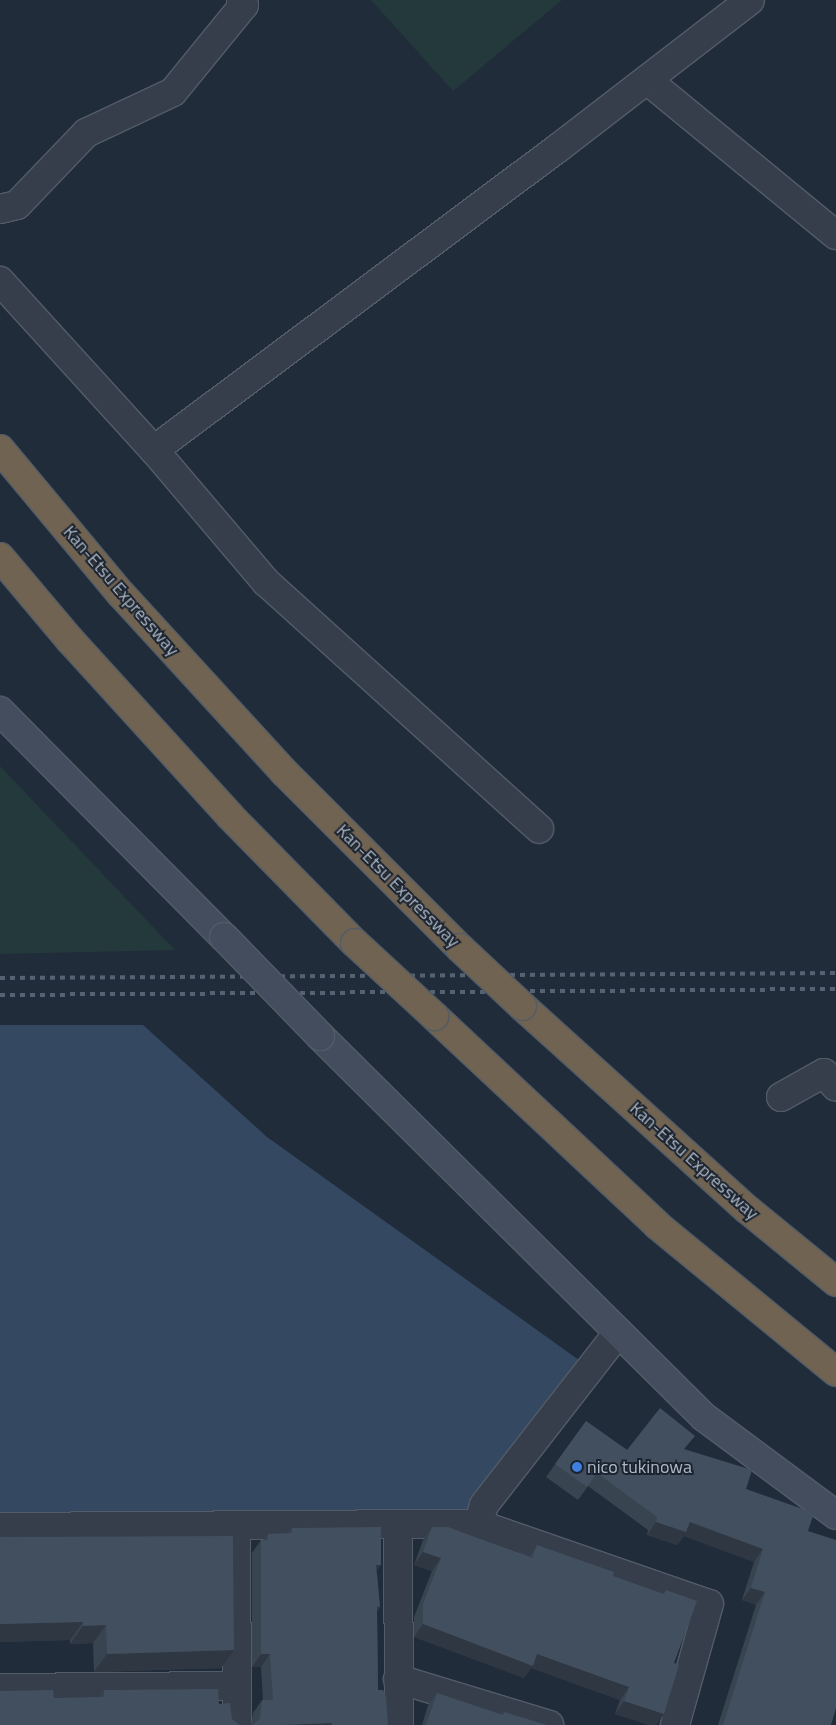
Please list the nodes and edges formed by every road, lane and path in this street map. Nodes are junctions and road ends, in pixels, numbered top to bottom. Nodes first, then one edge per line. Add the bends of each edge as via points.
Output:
1 (241, 0) edge
2 (750, 0) edge
3 (646, 80) junction
4 (0, 209) edge
5 (836, 235) edge
6 (0, 281) edge
7 (0, 449) edge
8 (154, 450) junction
9 (0, 557) edge
10 (0, 711) edge
11 (539, 829) dead end
12 (836, 1087) edge
13 (781, 1097) dead end
14 (836, 1282) edge
15 (617, 1334) junction
16 (836, 1372) edge
17 (836, 1515) edge
18 (478, 1524) junction
19 (398, 1525) junction
20 (236, 1526) junction
21 (0, 1527) edge
22 (398, 1679) junction
23 (237, 1686) junction
24 (0, 1688) edge
25 (237, 1725) edge
26 (399, 1725) edge
27 (549, 1725) edge
28 (675, 1725) edge

1 - 4 street via 244,4 173,92 86,133 17,205
2 - 3 street
3 - 5 street
3 - 8 street
6 - 8 street
7 - 14 highway, Kan-Etsu Expressway, bridge via 121,594 284,772 460,948 748,1210
8 - 11 street via 266,582
9 - 16 highway, bridge via 70,640 230,816 355,943 657,1225
10 - 15 street, bridge
12 - 13 street via 824,1073
15 - 17 street via 704,1416
15 - 18 street via 484,1505
18 - 19 street
18 - 28 street via 710,1604
19 - 20 street
19 - 22 street
20 - 21 street
20 - 23 street
22 - 26 street
22 - 27 street
23 - 24 street
23 - 25 street

